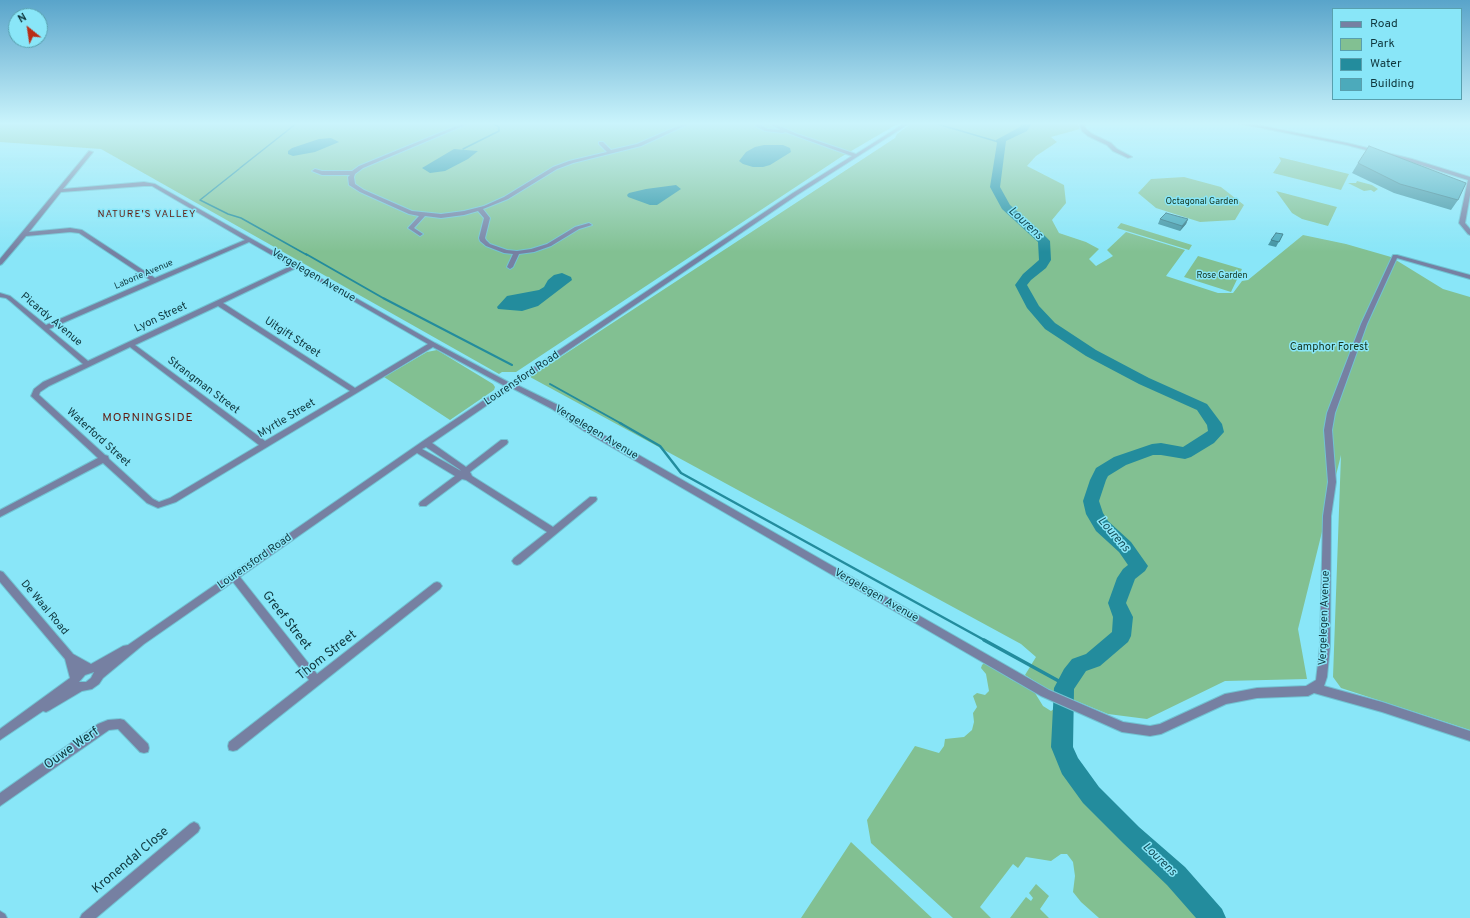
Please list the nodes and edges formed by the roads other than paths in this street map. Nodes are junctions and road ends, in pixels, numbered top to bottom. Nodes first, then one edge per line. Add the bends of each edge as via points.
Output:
1 (80, 166) edge
2 (366, 166) edge
3 (560, 166) edge
4 (839, 166) edge
5 (1428, 166) edge
6 (315, 172) dead end
7 (353, 174) junction
8 (1470, 180) edge
9 (59, 191) junction
10 (480, 209) junction
11 (423, 215) junction
12 (589, 225) dead end
13 (1470, 233) edge
14 (24, 234) junction
15 (420, 234) dead end
16 (249, 240) junction
17 (2, 250) dead end
18 (10, 251) junction
19 (516, 253) junction
20 (0, 263) edge
21 (296, 266) junction
22 (510, 267) dead end
23 (1470, 277) edge
24 (154, 280) junction
25 (0, 296) edge
26 (218, 303) junction
27 (45, 328) junction
28 (130, 344) junction
29 (434, 344) junction
30 (87, 364) junction
31 (511, 386) junction
32 (37, 391) joint
33 (355, 391) junction
34 (504, 442) dead end
35 (426, 443) junction
36 (264, 446) junction
37 (418, 450) junction
38 (105, 458) junction
39 (465, 474) junction
40 (593, 499) dead end
41 (150, 501) joint
42 (423, 504) dead end
43 (0, 514) edge
44 (552, 531) junction
45 (517, 561) dead end
46 (0, 576) edge
47 (235, 577) junction
48 (437, 586) dead end
49 (69, 657) junction
50 (94, 670) junction
51 (316, 681) junction
52 (76, 683) junction
53 (1313, 688) junction
54 (0, 735) edge
55 (1470, 736) edge
56 (233, 746) dead end
57 (144, 748) dead end
58 (0, 800) edge
59 (194, 828) dead end
60 (86, 918) edge

1 - 9 street
2 - 7 street
3 - 10 street via 516,192
4 - 31 street, Lourensford Road
5 - 8 street
6 - 7 street
7 - 11 street via 350,180 355,188 405,211
8 - 13 street via 1462,223
9 - 14 street
9 - 16 street, Vergelegen Avenue via 153,185
10 - 11 street via 450,216
10 - 19 street via 487,218 483,241 502,251
11 - 15 street via 411,228
12 - 19 street via 577,228 539,249
14 - 18 street
14 - 24 street via 80,231
16 - 21 street, Vergelegen Avenue
16 - 24 street, Laborie Avenue
17 - 18 street
18 - 20 street
19 - 22 street
21 - 26 street, Lyon Street
21 - 29 street, Vergelegen Avenue
23 - 53 street, Vergelegen Avenue via 1395,256 1364,324 1328,430 1332,482 1327,516 1325,646 1322,677 1320,683
24 - 27 street, Laborie Avenue
25 - 27 street, Picardy Avenue via 8,297
26 - 28 street, Lyon Street
26 - 33 street, Uitgift Street
27 - 30 street, Picardy Avenue
28 - 30 street, Lyon Street
28 - 36 street, Strangman Street
29 - 31 street, Vergelegen Avenue
29 - 33 street, Myrtle Street
30 - 32 street, Lyon Street
31 - 35 street, Lourensford Road
31 - 53 street, Vergelegen Avenue via 555,407 587,429 1045,693 1122,727 1150,731 1161,729 1239,696
32 - 38 street, Waterford Street via 37,398
33 - 36 street, Myrtle Street
34 - 39 street
35 - 37 street, Lourensford Road
35 - 39 street
36 - 41 street, Myrtle Street via 173,500 158,505
37 - 39 street
37 - 47 street, Lourensford Road
38 - 41 street, Waterford Street
38 - 43 street
39 - 42 street
39 - 44 street
40 - 44 street
44 - 45 street
46 - 49 street, De Waal Road
47 - 50 street, Lourensford Road
47 - 51 street, Greef Street
48 - 51 street, Thom Street
49 - 50 street, De Waal Road
49 - 52 street, De Waal Road
50 - 52 street via 81,672
50 - 52 street via 95,681 88,686
51 - 56 street, Thom Street
52 - 54 street
53 - 55 street via 1382,707
57 - 58 street, Ouwe Werf via 120,724 108,725
59 - 60 street, Kronendal Close

